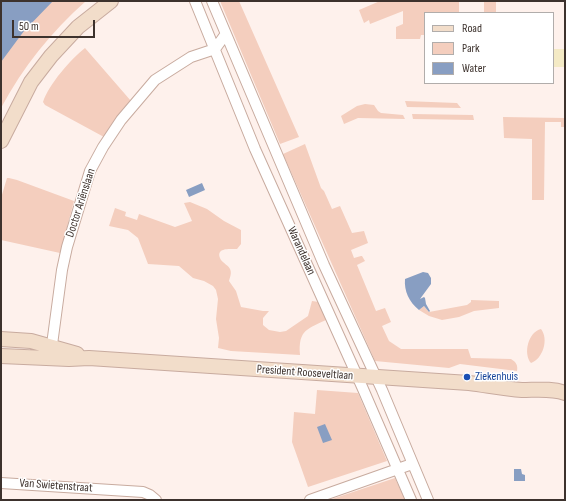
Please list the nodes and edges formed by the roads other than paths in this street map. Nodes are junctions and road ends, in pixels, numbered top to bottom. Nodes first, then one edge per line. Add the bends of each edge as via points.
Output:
1 (112, 1) edge
2 (195, 1) edge
3 (212, 1) edge
4 (226, 35) junction
5 (215, 49) junction
6 (1, 142) edge
7 (1, 339) edge
8 (51, 352) junction
9 (1, 356) edge
10 (358, 376) junction
11 (376, 378) junction
12 (522, 390) junction
13 (565, 394) edge
14 (565, 401) edge
15 (412, 464) junction
16 (398, 470) junction
17 (1, 483) edge
18 (156, 500) edge
19 (310, 500) edge
20 (411, 500) edge
21 (428, 500) edge

1 - 6 street via 78,26 51,56 31,82
2 - 5 street, Warandelaan
3 - 4 street, Warandelaan
4 - 5 street
4 - 11 street, Warandelaan
5 - 8 street, Doctor Ariënslaan via 191,57 155,80 121,120 103,147 90,172 67,247
5 - 10 street, Warandelaan via 256,149
7 - 8 street, President Rooseveltlaan via 31,341
8 - 9 street, President Rooseveltlaan
8 - 10 street, President Rooseveltlaan via 89,358
10 - 11 street, President Rooseveltlaan
10 - 16 street, Warandelaan
11 - 12 street, President Rooseveltlaan via 469,383
11 - 15 street, Warandelaan
12 - 13 street, President Rooseveltlaan via 560,391
12 - 14 street, President Rooseveltlaan via 534,397
15 - 16 street
15 - 21 street, Warandelaan
16 - 19 street
16 - 20 street, Warandelaan
17 - 18 street, Van Swietenstraat via 143,492

